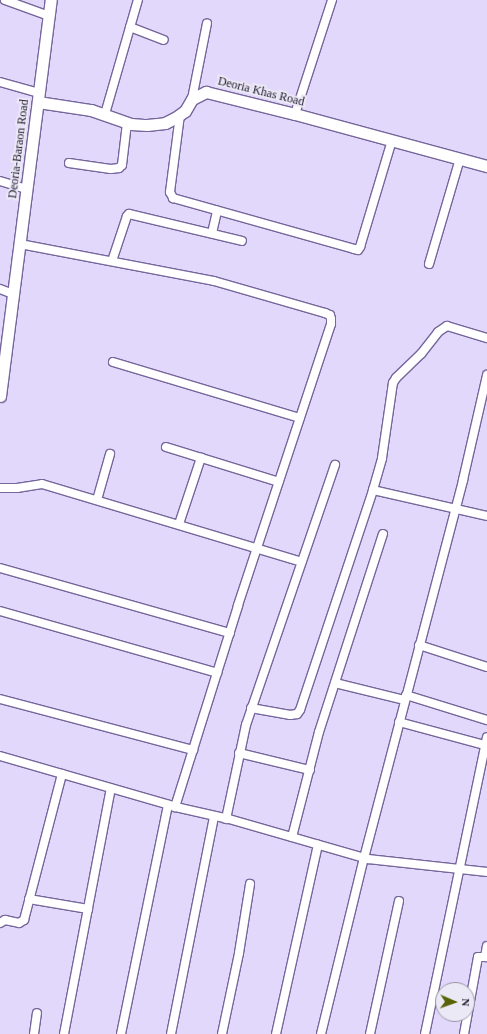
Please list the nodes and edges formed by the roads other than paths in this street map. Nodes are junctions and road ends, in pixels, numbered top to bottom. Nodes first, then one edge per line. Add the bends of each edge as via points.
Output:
1 (5, 0) edge
2 (51, 0) edge
3 (138, 0) edge
4 (332, 0) edge
5 (49, 16) junction
6 (207, 23) dead end
7 (130, 27) junction
8 (164, 40) dead end
9 (0, 82) edge
10 (38, 98) junction
11 (192, 99) junction
12 (105, 114) junction
13 (295, 114) junction
14 (180, 115) junction
15 (127, 123) junction
16 (392, 140) junction
17 (460, 159) junction
18 (69, 163) dead end
19 (487, 166) edge
20 (0, 181) edge
21 (27, 189) junction
22 (217, 211) junction
23 (212, 233) junction
24 (242, 241) dead end
25 (20, 244) junction
26 (112, 262) junction
27 (429, 264) dead end
28 (0, 289) edge
29 (13, 294) junction
30 (487, 338) edge
31 (113, 362) dead end
32 (2, 366) edge
33 (487, 375) edge
34 (0, 396) edge
35 (300, 418) junction
36 (166, 447) dead end
37 (110, 454) dead end
38 (201, 458) junction
39 (335, 465) dead end
40 (279, 482) junction
41 (0, 488) edge
42 (373, 490) junction
43 (97, 500) junction
44 (455, 509) junction
45 (487, 516) edge
46 (179, 524) junction
47 (383, 534) dead end
48 (257, 548) junction
49 (302, 562) junction
50 (0, 568) edge
51 (0, 611) edge
52 (230, 632) junction
53 (419, 645) junction
54 (487, 667) edge
55 (217, 673) junction
56 (335, 683) junction
57 (406, 698) junction
58 (0, 699) edge
59 (251, 708) junction
60 (487, 720) edge
61 (399, 722) junction
62 (486, 741) edge
63 (193, 750) junction
64 (239, 753) junction
65 (0, 756) edge
66 (310, 770) junction
67 (62, 774) junction
68 (111, 788) junction
69 (171, 806) junction
70 (214, 816) junction
71 (226, 818) junction
72 (292, 837) junction
73 (318, 845) junction
74 (364, 858) junction
75 (460, 868) junction
76 (487, 872) edge
77 (250, 884) dead end
78 (29, 900) junction
79 (399, 901) dead end
80 (88, 909) junction
81 (0, 923) edge
82 (487, 946) edge
83 (486, 957) edge
84 (38, 1013) dead end
85 (34, 1034) edge
86 (64, 1034) edge
87 (121, 1034) edge
88 (171, 1034) edge
89 (222, 1034) edge
90 (276, 1034) edge
91 (321, 1034) edge
92 (370, 1034) edge
93 (425, 1034) edge
94 (464, 1034) edge

1 - 5 street
2 - 5 street, Deoria-Baraon Road
3 - 7 street
4 - 13 street
5 - 10 street, Deoria-Baraon Road
6 - 11 street
7 - 8 street
7 - 12 street
9 - 10 street
10 - 12 street
10 - 21 street, Deoria-Baraon Road
11 - 13 street, Deoria Khas Road via 206,92
11 - 14 street
12 - 15 street
13 - 16 street, Deoria Khas Road
14 - 15 street via 164,123
14 - 22 street via 171,195 179,201
15 - 18 street via 122,165 119,168
16 - 17 street, Deoria Khas Road
16 - 22 street via 358,250
17 - 19 street, Deoria Khas Road
17 - 27 street
20 - 21 street
21 - 25 street, Deoria-Baraon Road
22 - 23 street
23 - 24 street
23 - 26 street via 129,214
25 - 26 street
25 - 29 street, Deoria-Baraon Road
26 - 35 street via 214,282 330,315 331,324
28 - 29 street
29 - 32 street, Deoria-Baraon Road
30 - 42 street via 446,326 413,362 399,373 393,383 382,458
31 - 35 street
32 - 34 street, Deoria-Baraon Road
33 - 44 street
35 - 40 street
36 - 38 street
37 - 43 street
38 - 40 street
38 - 46 street
39 - 49 street
40 - 48 street
41 - 43 street via 42,484
42 - 44 street
42 - 59 street via 300,710 297,714 290,715
43 - 46 street
44 - 45 street
44 - 53 street
46 - 48 street
47 - 56 street
48 - 49 street
48 - 52 street
49 - 59 street
50 - 52 street
51 - 55 street
52 - 55 street
53 - 54 street
53 - 57 street
55 - 63 street
56 - 57 street
56 - 66 street
57 - 60 street
57 - 61 street
58 - 63 street
59 - 64 street
61 - 62 street
61 - 74 street
62 - 75 street
63 - 69 street
64 - 66 street
64 - 71 street
65 - 67 street
66 - 72 street
67 - 68 street
67 - 78 street
68 - 69 street
68 - 80 street
69 - 70 street
69 - 87 street
70 - 71 street
70 - 88 street
71 - 72 street
72 - 73 street
73 - 74 street
73 - 90 street
74 - 75 street
74 - 91 street
75 - 76 street
75 - 93 street
77 - 89 street
78 - 80 street
78 - 81 street via 22,922 5,920
79 - 92 street
80 - 86 street
82 - 83 street
83 - 94 street via 478,957
84 - 85 street

